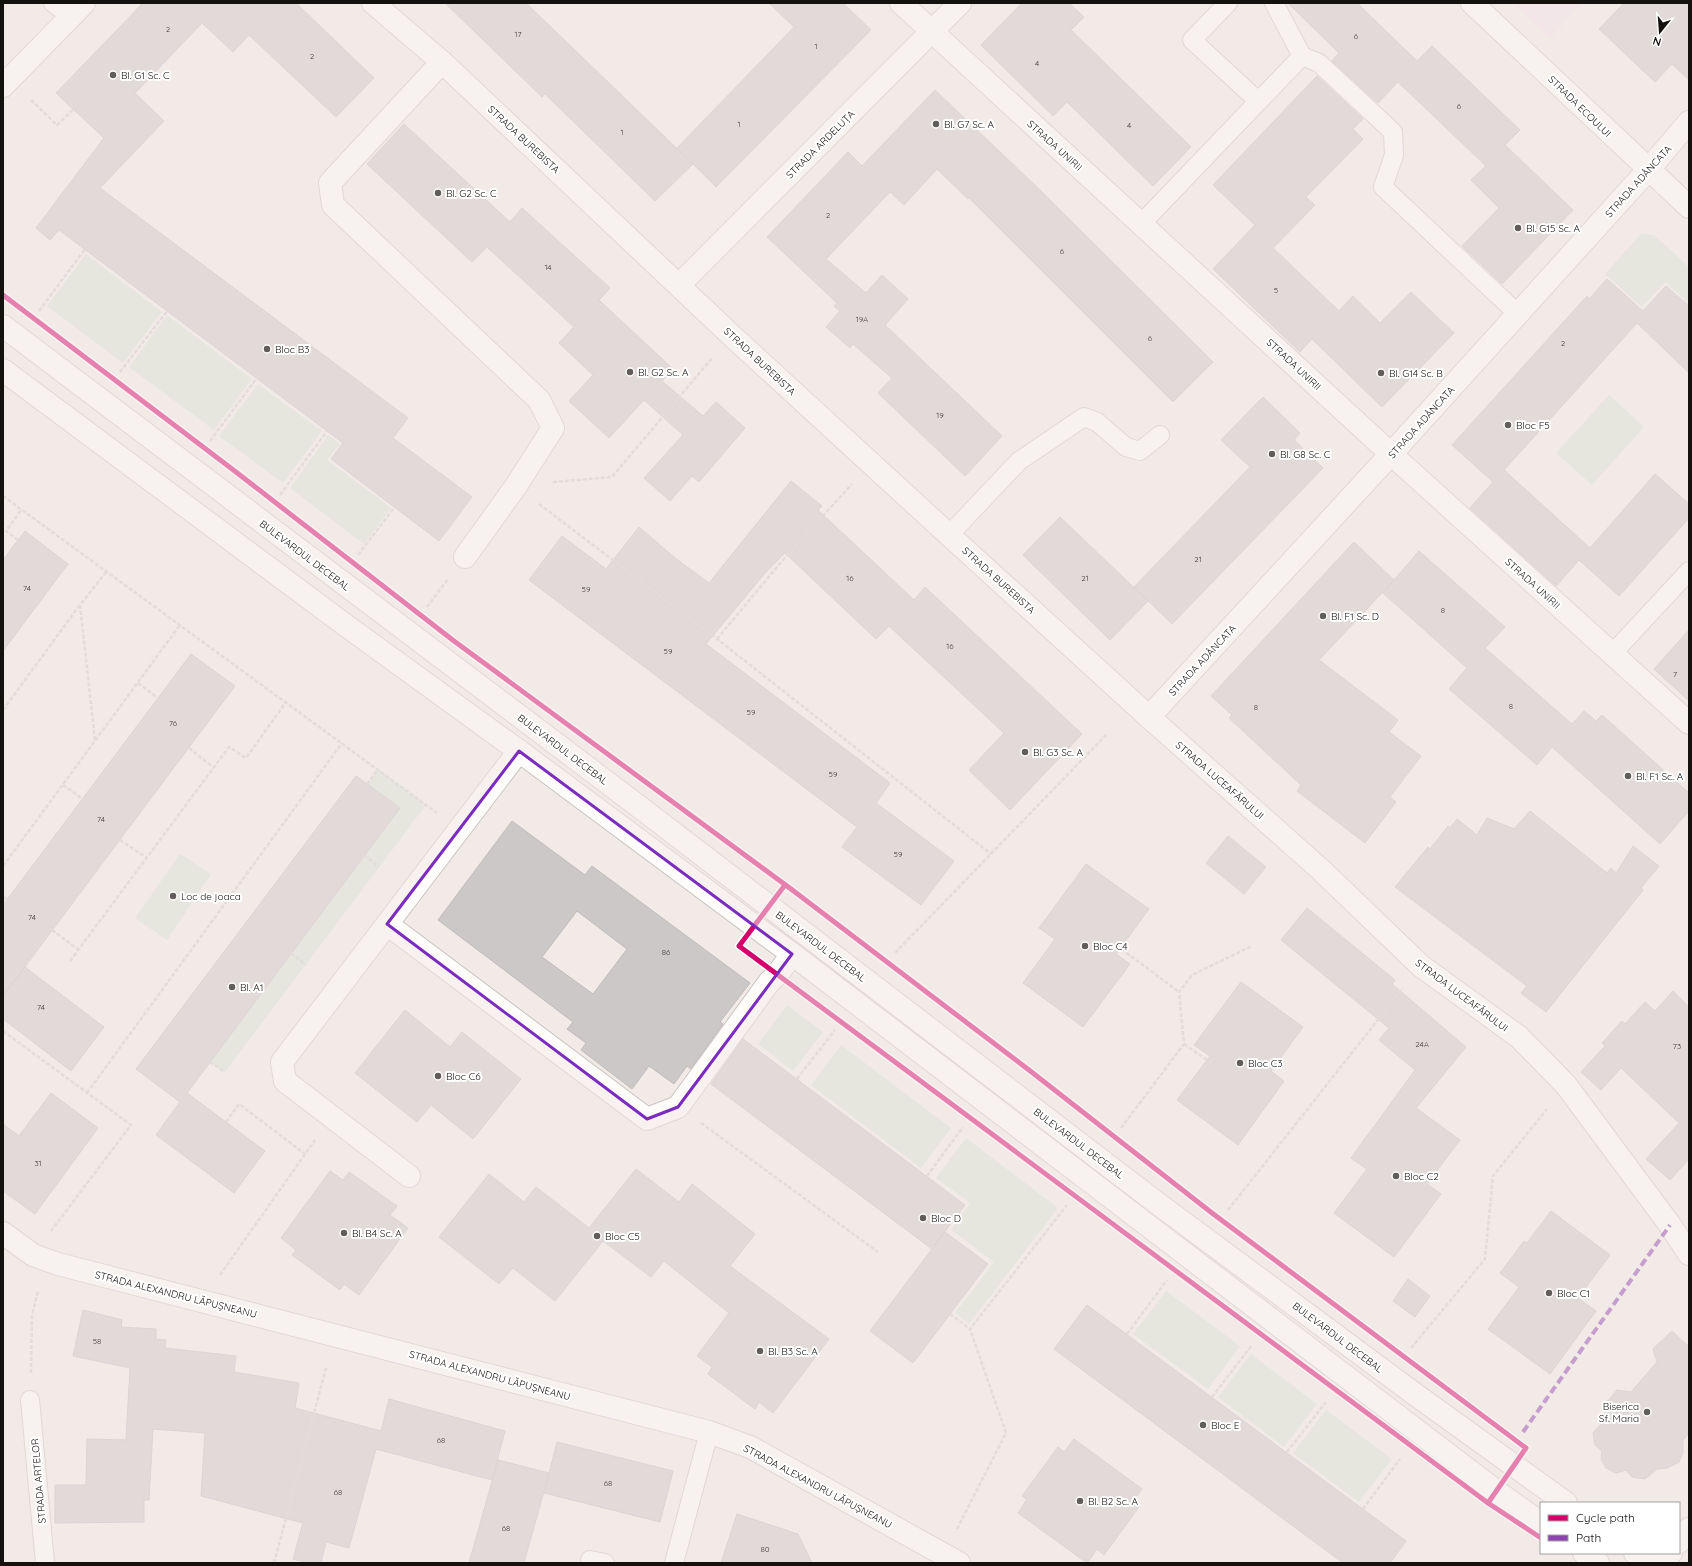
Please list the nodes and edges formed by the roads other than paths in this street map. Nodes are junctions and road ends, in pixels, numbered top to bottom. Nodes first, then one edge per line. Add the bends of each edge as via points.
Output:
1 (53, 3) edge
2 (373, 3) edge
3 (901, 3) edge
4 (960, 3) edge
5 (1228, 3) edge
6 (1274, 3) edge
7 (1472, 3) edge
8 (77, 9) edge
9 (931, 32) junction
10 (1302, 56) junction
11 (442, 62) junction
12 (3, 86) edge
13 (1258, 101) junction
14 (1689, 122) edge
15 (1648, 170) junction
16 (1689, 208) edge
17 (1141, 224) junction
18 (679, 285) junction
19 (1518, 314) junction
20 (3, 326) edge
21 (3, 370) edge
22 (1160, 435) dead end
23 (1392, 454) junction
24 (949, 535) junction
25 (465, 557) road end
26 (1689, 571) edge
27 (1612, 654) junction
28 (1149, 718) junction
29 (1689, 723) edge
30 (519, 752) junction
31 (387, 924) junction
32 (792, 954) junction
33 (409, 1176) dead end
34 (3, 1234) edge
35 (1689, 1254) edge
36 (30, 1400) road end
37 (709, 1432) junction
38 (1565, 1502) edge
39 (1540, 1522) edge
40 (1689, 1528) edge
41 (1680, 1541) edge
42 (1585, 1554) edge
43 (1636, 1554) edge
44 (1670, 1554) edge
45 (952, 1559) edge
46 (45, 1563) edge
47 (674, 1563) edge
48 (1598, 1563) edge
49 (1649, 1563) edge
50 (1663, 1563) edge

1 - 8 lane
2 - 11 street, STRADA BUREBISTA
3 - 9 street, STRADA UNIRII
4 - 9 street, STRADA ARDELUȚA
5 - 13 lane via 1192,40
6 - 10 lane
7 - 15 street, STRADA ECOULUI
8 - 12 street
9 - 17 street, STRADA UNIRII
9 - 18 street, STRADA ARDELUȚA
10 - 13 lane
10 - 19 lane via 1319,63 1393,132 1394,155 1383,187
11 - 18 street, STRADA BUREBISTA
11 - 25 street via 330,183 333,205 539,400 553,428 516,486
13 - 17 lane
14 - 15 street, STRADA ADÂNCATA
15 - 16 street, STRADA ECOULUI
15 - 19 street, STRADA ADÂNCATA
17 - 23 street, STRADA UNIRII
18 - 24 street, STRADA BUREBISTA
19 - 23 street, STRADA ADÂNCATA
20 - 38 street, BULEVARDUL DECEBAL via 1167,1210
21 - 30 street
22 - 24 lane via 1140,451 1126,447 1097,422 1084,417 1019,461
23 - 27 street, STRADA UNIRII
23 - 28 street, STRADA ADÂNCATA
24 - 28 street, STRADA BUREBISTA
26 - 27 lane
27 - 29 street, STRADA UNIRII
28 - 35 street, STRADA LUCEAFĂRULUI via 1320,869 1421,966 1519,1037 1566,1085
30 - 31 street
30 - 32 street
31 - 32 street via 647,1119 678,1107
31 - 33 street via 282,1062 285,1081
32 - 39 street
34 - 37 street, STRADA ALEXANDRU LĂPUȘNEANU via 33,1255 58,1264
36 - 46 lane, STRADA ARTELOR
37 - 45 street, STRADA ALEXANDRU LĂPUȘNEANU via 750,1447
37 - 47 lane
40 - 41 street
42 - 48 street
43 - 49 street
44 - 50 street

